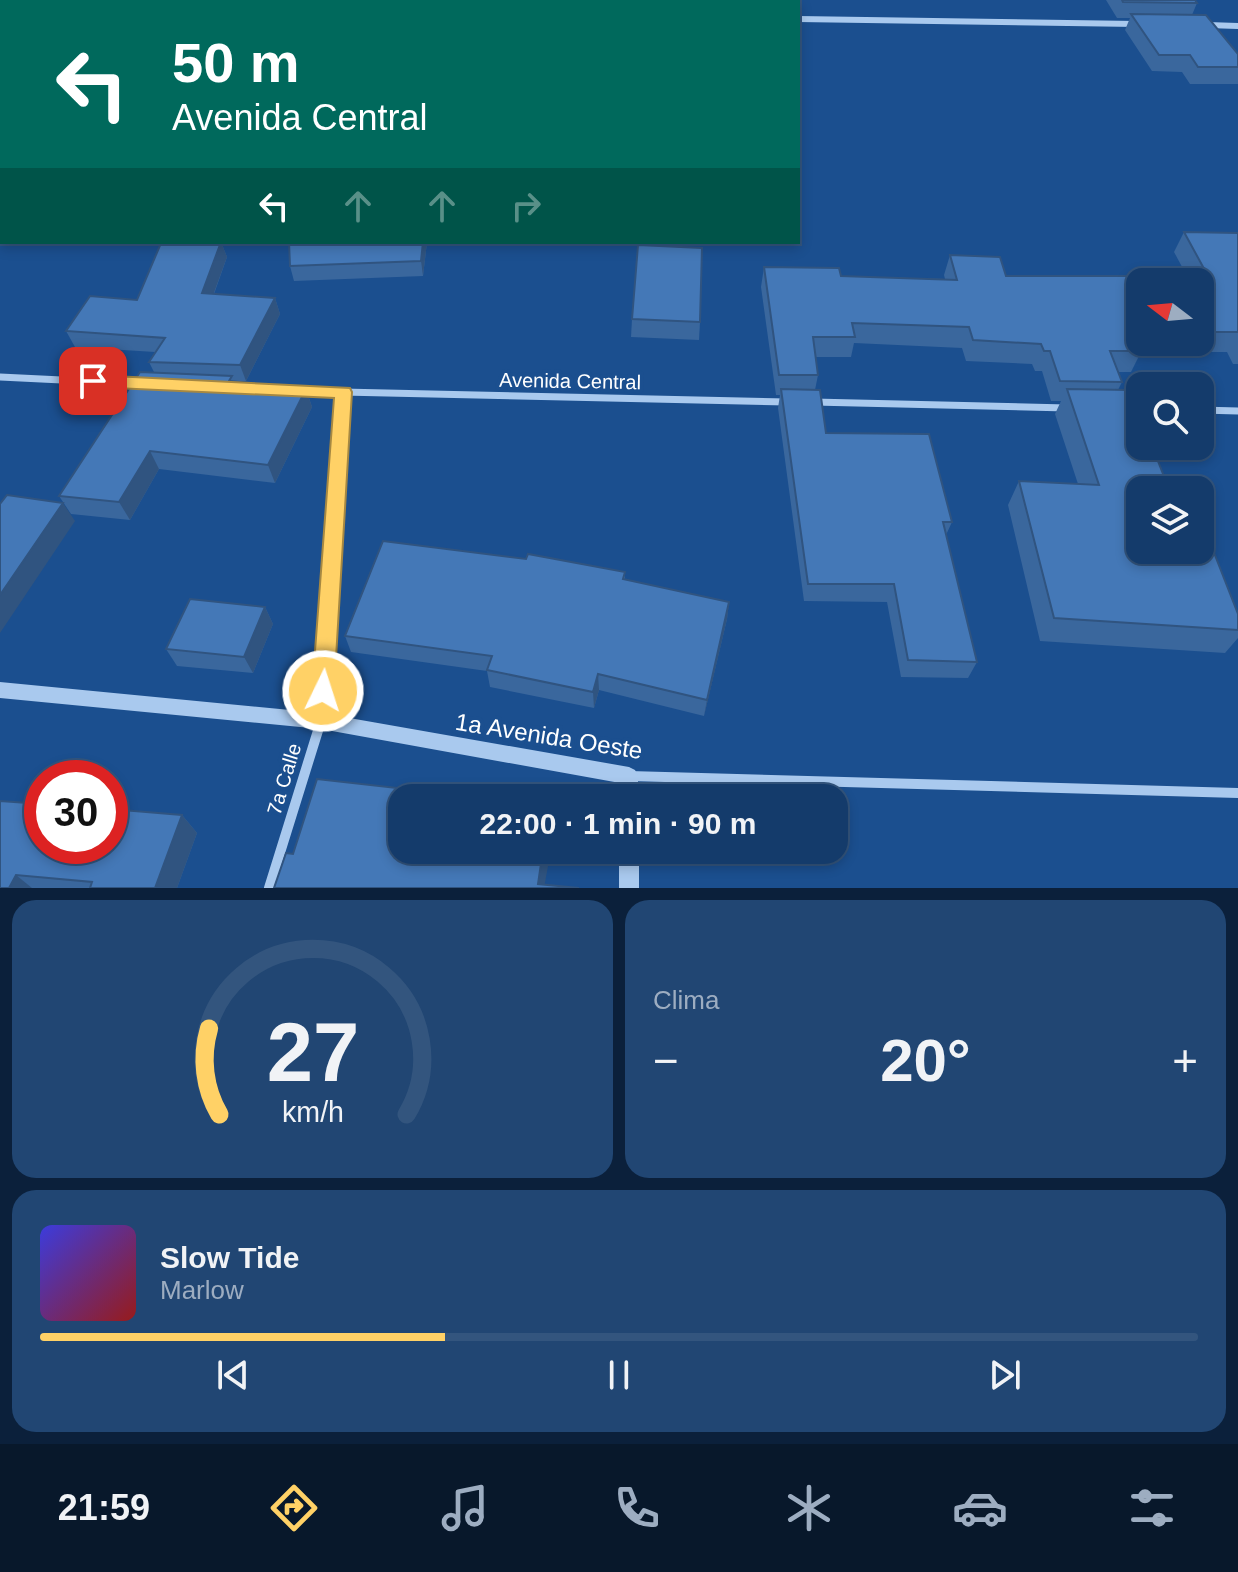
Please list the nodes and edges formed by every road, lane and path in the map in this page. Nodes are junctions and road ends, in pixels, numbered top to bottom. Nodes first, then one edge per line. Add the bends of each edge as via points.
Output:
1 (800, 19) edge
2 (1144, 24) edge
3 (1191, 25) edge
4 (1238, 26) edge
5 (0, 377) edge
6 (155, 384) edge
7 (279, 390) edge
8 (344, 392) junction
9 (790, 402) edge
10 (806, 402) edge
11 (1076, 408) edge
12 (1214, 410) edge
13 (1238, 411) edge
14 (0, 690) edge
15 (321, 721) junction
16 (629, 776) junction
17 (629, 784) edge
18 (1238, 793) edge
19 (629, 864) edge
20 (269, 888) edge
21 (629, 888) edge

1 - 2 street
3 - 4 street
5 - 6 street
7 - 8 street, Avenida Central
8 - 9 street, Avenida Central
8 - 15 street, 7a Calle
10 - 11 street
12 - 13 street
14 - 15 street, 1a Avenida Oeste
15 - 16 street, 1a Avenida Oeste
15 - 20 street, 7a Calle
16 - 17 street
16 - 18 street, 1a Avenida Oeste
19 - 21 street

